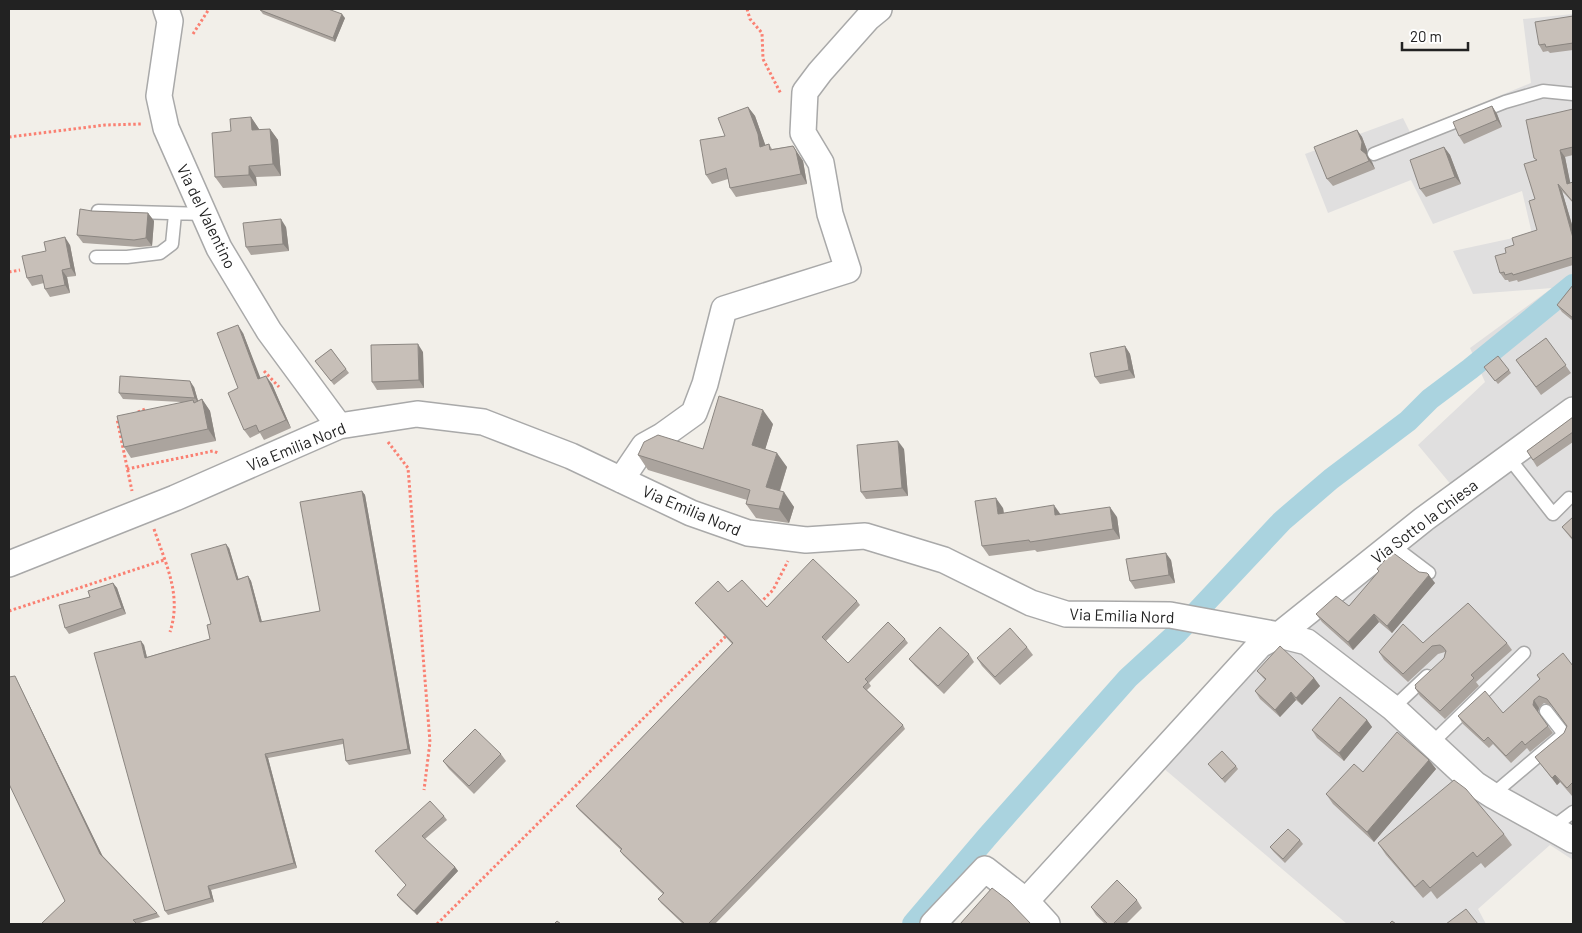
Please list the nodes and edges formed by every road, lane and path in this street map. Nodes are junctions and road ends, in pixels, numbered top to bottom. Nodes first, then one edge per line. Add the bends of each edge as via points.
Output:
1 (166, 9) edge
2 (747, 9) edge
3 (879, 9) edge
4 (1573, 94) edge
5 (784, 100) dead end
6 (166, 128) junction
7 (9, 137) edge
8 (1374, 154) dead end
9 (98, 211) edge
10 (175, 214) junction
11 (205, 214) junction
12 (96, 257) dead end
13 (20, 270) dead end
14 (9, 272) edge
15 (145, 409) edge
16 (1573, 410) edge
17 (136, 412) edge
18 (127, 416) edge
19 (375, 420) junction
20 (339, 426) junction
21 (1509, 458) junction
22 (242, 468) junction
23 (126, 469) junction
24 (622, 480) junction
25 (1569, 498) dead end
26 (146, 509) junction
27 (796, 539) junction
28 (1392, 545) junction
29 (164, 560) junction
30 (9, 564) edge
31 (1429, 573) edge
32 (754, 608) edge
33 (9, 610) edge
34 (734, 629) edge
35 (170, 632) dead end
36 (1278, 635) junction
37 (1524, 653) dead end
38 (1436, 667) edge
39 (1393, 708) junction
40 (1546, 711) edge
41 (1432, 743) junction
42 (424, 790) dead end
43 (1492, 795) junction
44 (1573, 812) edge
45 (1563, 833) edge
46 (1026, 901) junction
47 (940, 922) edge
48 (437, 924) edge
49 (1047, 924) edge

1 - 6 street, Via del Valentino via 170,21 159,96
2 - 5 path via 750,19 762,33 763,59
3 - 24 street via 805,92 803,133 822,163 830,214 848,270 724,309 705,384 694,412 644,446
4 - 8 lane via 1543,91 1505,102
6 - 7 path via 148,124 105,125
6 - 11 street, Via del Valentino
9 - 10 lane
10 - 11 lane
10 - 12 lane via 172,244 160,253
11 - 20 street, Via del Valentino via 219,248 269,331
13 - 14 path
15 - 17 path
16 - 21 street, Via Sotto la Chiesa
18 - 23 path via 117,419
19 - 20 street, Via Emilia Nord
19 - 24 street, Via Emilia Nord via 417,414 483,422 571,456
19 - 42 path via 408,468 430,742
20 - 22 street, Via Emilia Nord
21 - 25 lane via 1553,514
21 - 28 street, Via Sotto la Chiesa
22 - 23 path via 214,451
22 - 26 street, Via Emilia Nord
23 - 26 path via 134,499
24 - 27 street, Via Emilia Nord via 691,513 748,533
26 - 29 path
26 - 30 street, Via Emilia Nord
27 - 32 path via 774,590
27 - 36 street, Via Emilia Nord via 865,536 944,560 1031,603 1066,614 1170,615
28 - 31 lane
28 - 36 street, Via Sotto la Chiesa
29 - 33 path
29 - 35 path via 174,590 175,618
34 - 48 path
36 - 39 street, Via Emilia Nord via 1307,642
36 - 46 street, Via Sotto la Chiesa via 1260,645
37 - 41 lane
38 - 39 lane
39 - 41 street, Via Emilia Nord
40 - 43 lane via 1564,734
41 - 43 street, Via Emilia Nord via 1475,784
43 - 45 street, Via Emilia Nord
44 - 45 lane
46 - 47 street via 985,869
46 - 49 street

